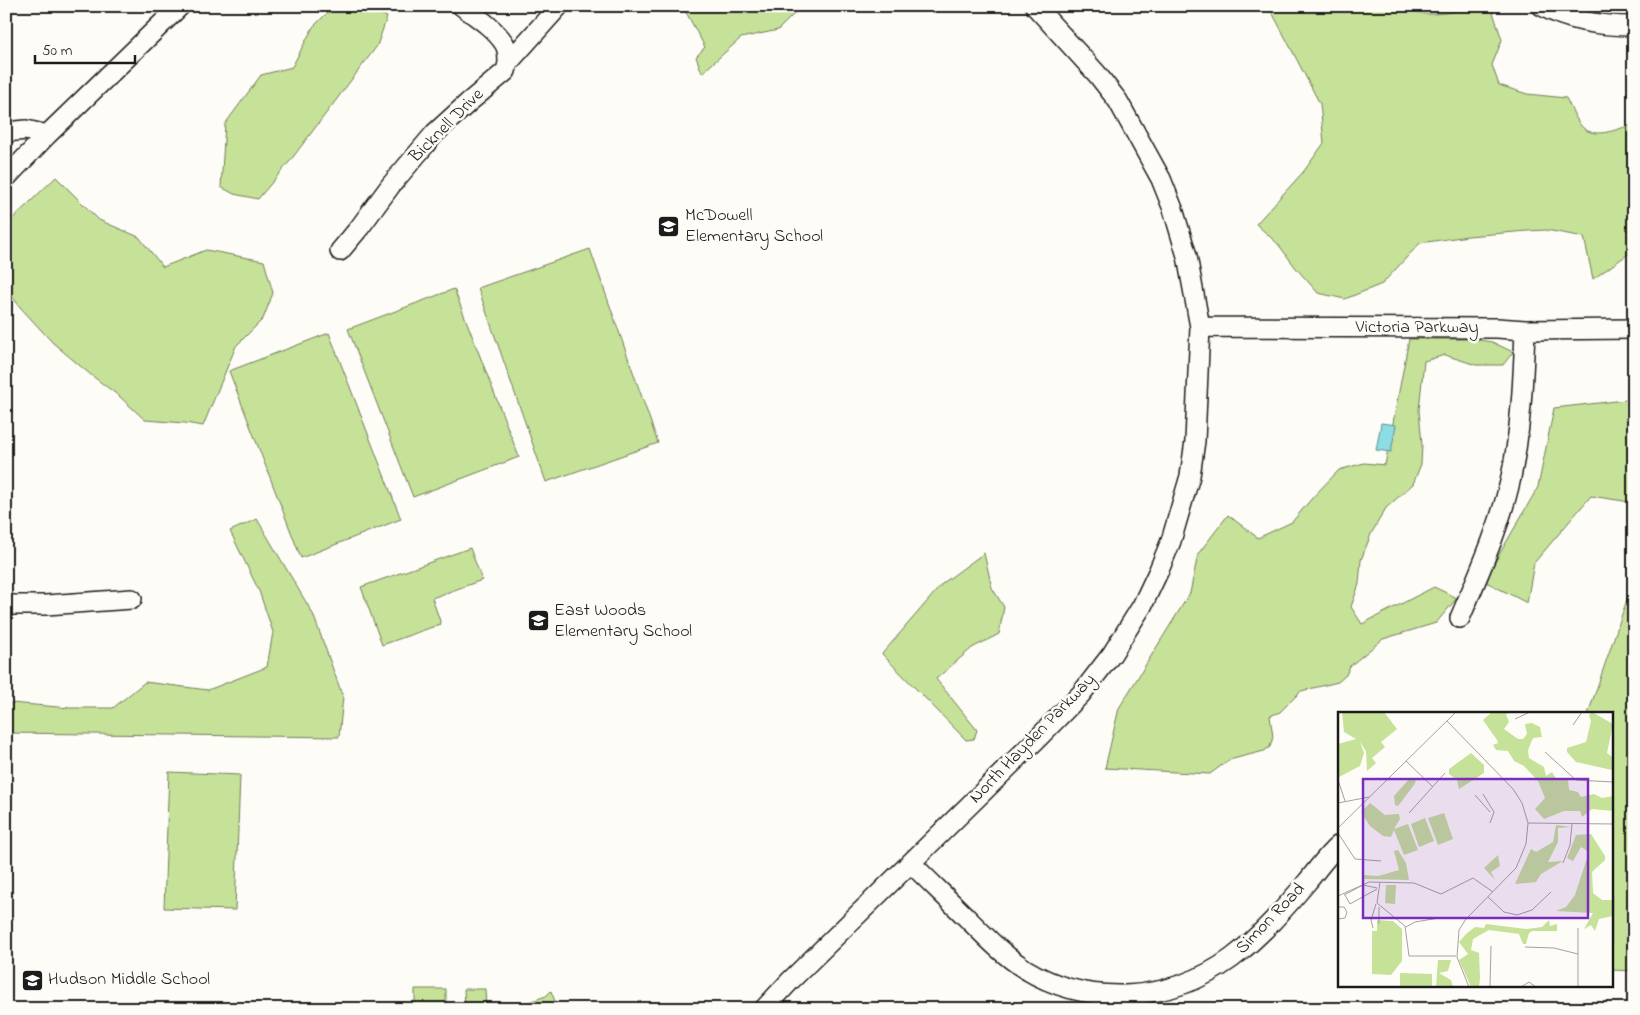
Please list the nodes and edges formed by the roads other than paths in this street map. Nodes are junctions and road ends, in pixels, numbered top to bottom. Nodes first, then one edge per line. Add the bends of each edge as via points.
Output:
1 (180, 6) edge
2 (462, 6) edge
3 (559, 6) edge
4 (1034, 6) edge
5 (1542, 6) edge
6 (1634, 26) edge
7 (508, 63) junction
8 (6, 132) edge
9 (47, 135) junction
10 (6, 178) edge
11 (340, 251) dead end
12 (1200, 327) junction
13 (1634, 329) edge
14 (1525, 330) junction
15 (132, 599) dead end
16 (6, 604) edge
17 (1460, 618) dead end
18 (1338, 846) edge
19 (911, 863) junction
20 (764, 1009) edge

1 - 9 street
2 - 7 street via 482,20 505,44
3 - 7 street, Bicknell Drive
4 - 12 street, North Hayden Parkway via 1097,74 1118,102 1161,179 1187,256
5 - 6 street via 1585,22
7 - 11 street, Bicknell Drive via 506,71 435,133
8 - 9 street via 26,130
9 - 10 street
12 - 14 street, Victoria Parkway
12 - 19 street, North Hayden Parkway via 1195,442 1190,476 1171,541 1142,606 1112,654 1081,694
13 - 14 street, Victoria Parkway
14 - 17 street via 1523,402 1510,483 1492,543
15 - 16 street via 46,605
18 - 19 street, Simon Road via 1294,897 1232,958 1197,978 1171,988 1126,996 1087,993 1059,985 1025,969 996,948
19 - 20 street, North Hayden Parkway

